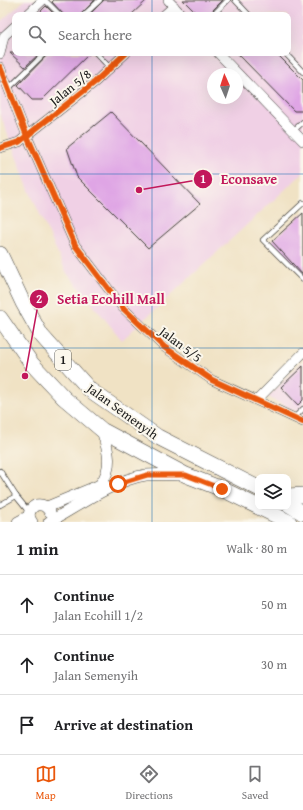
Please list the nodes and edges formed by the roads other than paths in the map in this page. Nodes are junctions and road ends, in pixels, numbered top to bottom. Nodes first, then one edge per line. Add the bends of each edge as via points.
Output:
1 (44, 0) edge
2 (100, 0) edge
3 (228, 0) edge
4 (235, 0) edge
5 (171, 3) edge
6 (30, 12) edge
7 (57, 12) edge
8 (87, 12) edge
9 (166, 12) edge
10 (179, 12) edge
11 (216, 12) edge
12 (247, 12) edge
13 (12, 29) edge
14 (0, 54) edge
15 (42, 56) edge
16 (99, 56) edge
17 (123, 56) edge
18 (221, 56) edge
19 (288, 56) edge
20 (0, 67) edge
21 (110, 68) junction
22 (303, 72) edge
23 (9, 88) junction
24 (303, 122) edge
25 (293, 131) junction
26 (27, 136) junction
27 (303, 141) edge
28 (0, 148) edge
29 (303, 203) edge
30 (0, 254) edge
31 (303, 280) edge
32 (0, 318) edge
33 (303, 354) edge
34 (258, 400) junction
35 (303, 409) edge
36 (294, 418) junction
37 (303, 422) edge
38 (102, 430) junction
39 (0, 471) edge
40 (186, 475) junction
41 (255, 486) edge
42 (303, 495) edge
43 (16, 496) junction
44 (291, 496) edge
45 (0, 504) edge
46 (291, 506) edge
47 (47, 507) junction
48 (303, 513) edge
49 (30, 517) edge
50 (18, 522) edge
51 (48, 522) edge
52 (289, 522) edge

1 - 6 street
1 - 7 lane
2 - 8 lane
3 - 11 lane
4 - 12 lane
5 - 9 street
5 - 10 street
13 - 14 street via 4,36
15 - 23 lane
16 - 21 lane
17 - 21 street, Jalan 5/8
18 - 25 street
19 - 22 lane
20 - 23 street, Jalan 5/5
21 - 26 street, Jalan 5/8
23 - 26 street, Jalan 5/5
24 - 25 lane
25 - 27 street
26 - 28 street, Jalan 5/8 via 19,142
26 - 34 street, Jalan 5/5 via 75,245 123,308 170,352 212,380
29 - 31 lane via 263,240
30 - 41 main road, Jalan Semenyih / 1 via 41,335 90,390 158,437
32 - 38 main road, Jalan Semenyih / 1 via 32,364 64,398
33 - 34 street
34 - 36 street, Jalan 5/5
35 - 36 lane
36 - 37 street, Jalan 5/5
38 - 40 main road, Jalan Semenyih
38 - 47 street via 109,462 109,470 104,479 100,484
39 - 43 lane
40 - 51 street via 147,475 132,479
40 - 52 main road via 222,489
42 - 44 main road
43 - 45 lane
43 - 49 lane
46 - 48 main road
47 - 49 street via 42,504 36,505
47 - 51 street via 50,512
49 - 50 street

